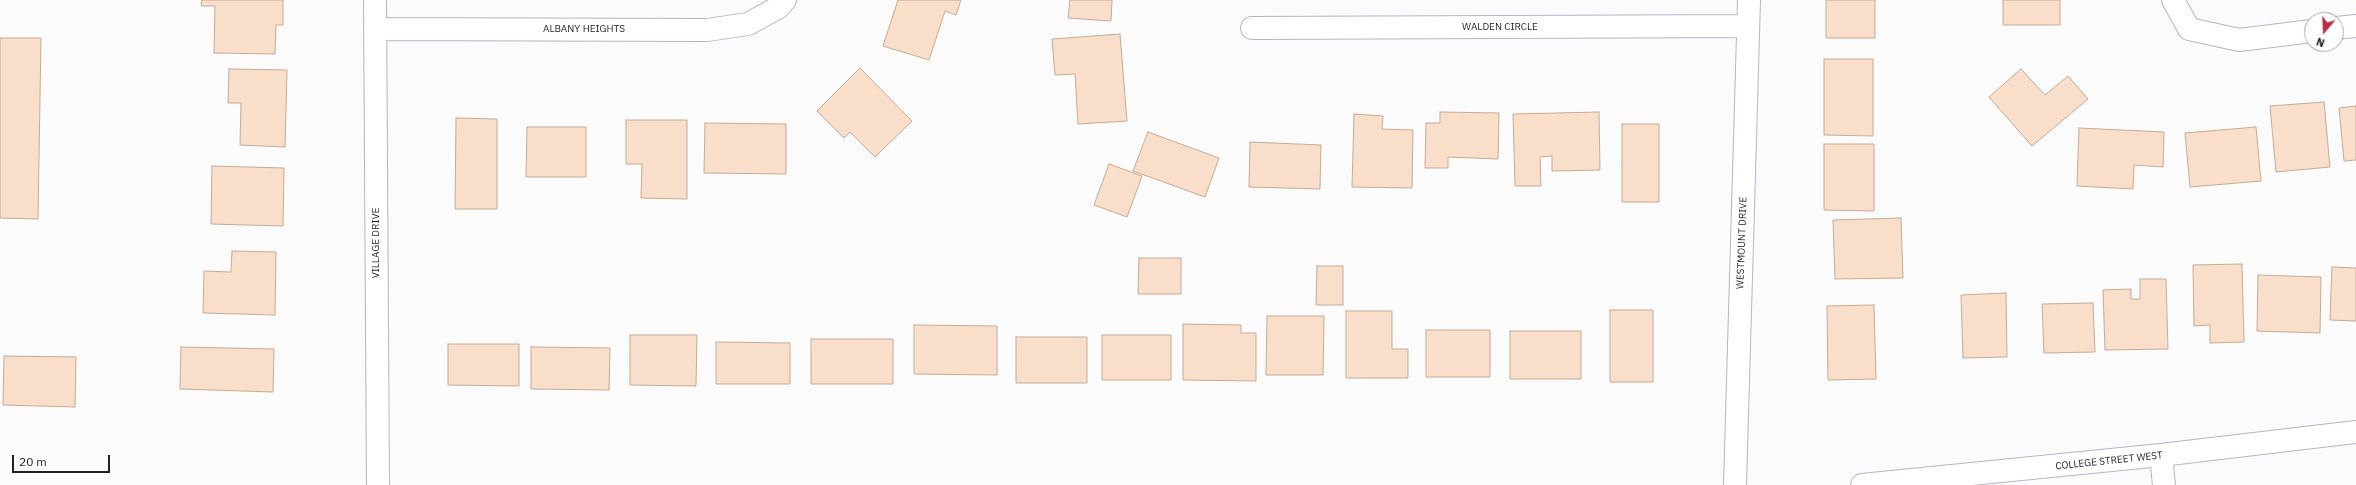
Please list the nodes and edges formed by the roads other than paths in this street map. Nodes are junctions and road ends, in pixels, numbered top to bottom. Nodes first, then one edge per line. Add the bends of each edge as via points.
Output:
1 (375, 0) edge
2 (785, 0) edge
3 (1749, 0) edge
4 (2173, 0) edge
5 (1748, 26) junction
6 (2356, 26) edge
7 (2344, 27) edge
8 (1252, 28) dead end
9 (375, 29) junction
10 (2304, 32) edge
11 (2356, 432) edge
12 (2161, 455) junction
13 (378, 485) edge
14 (1735, 485) edge
15 (1862, 485) edge
16 (2164, 485) edge

1 - 9 street, VILLAGE DRIVE
2 - 9 street, ALBANY HEIGHTS via 779,8 748,24 708,30
3 - 5 street, WESTMOUNT DRIVE
4 - 10 street via 2189,29 2239,40
5 - 8 street, WALDEN CIRCLE
5 - 14 street, WESTMOUNT DRIVE
6 - 7 street
9 - 13 street, VILLAGE DRIVE
11 - 12 street, COLLEGE STREET WEST
12 - 15 street, COLLEGE STREET WEST
12 - 16 street

